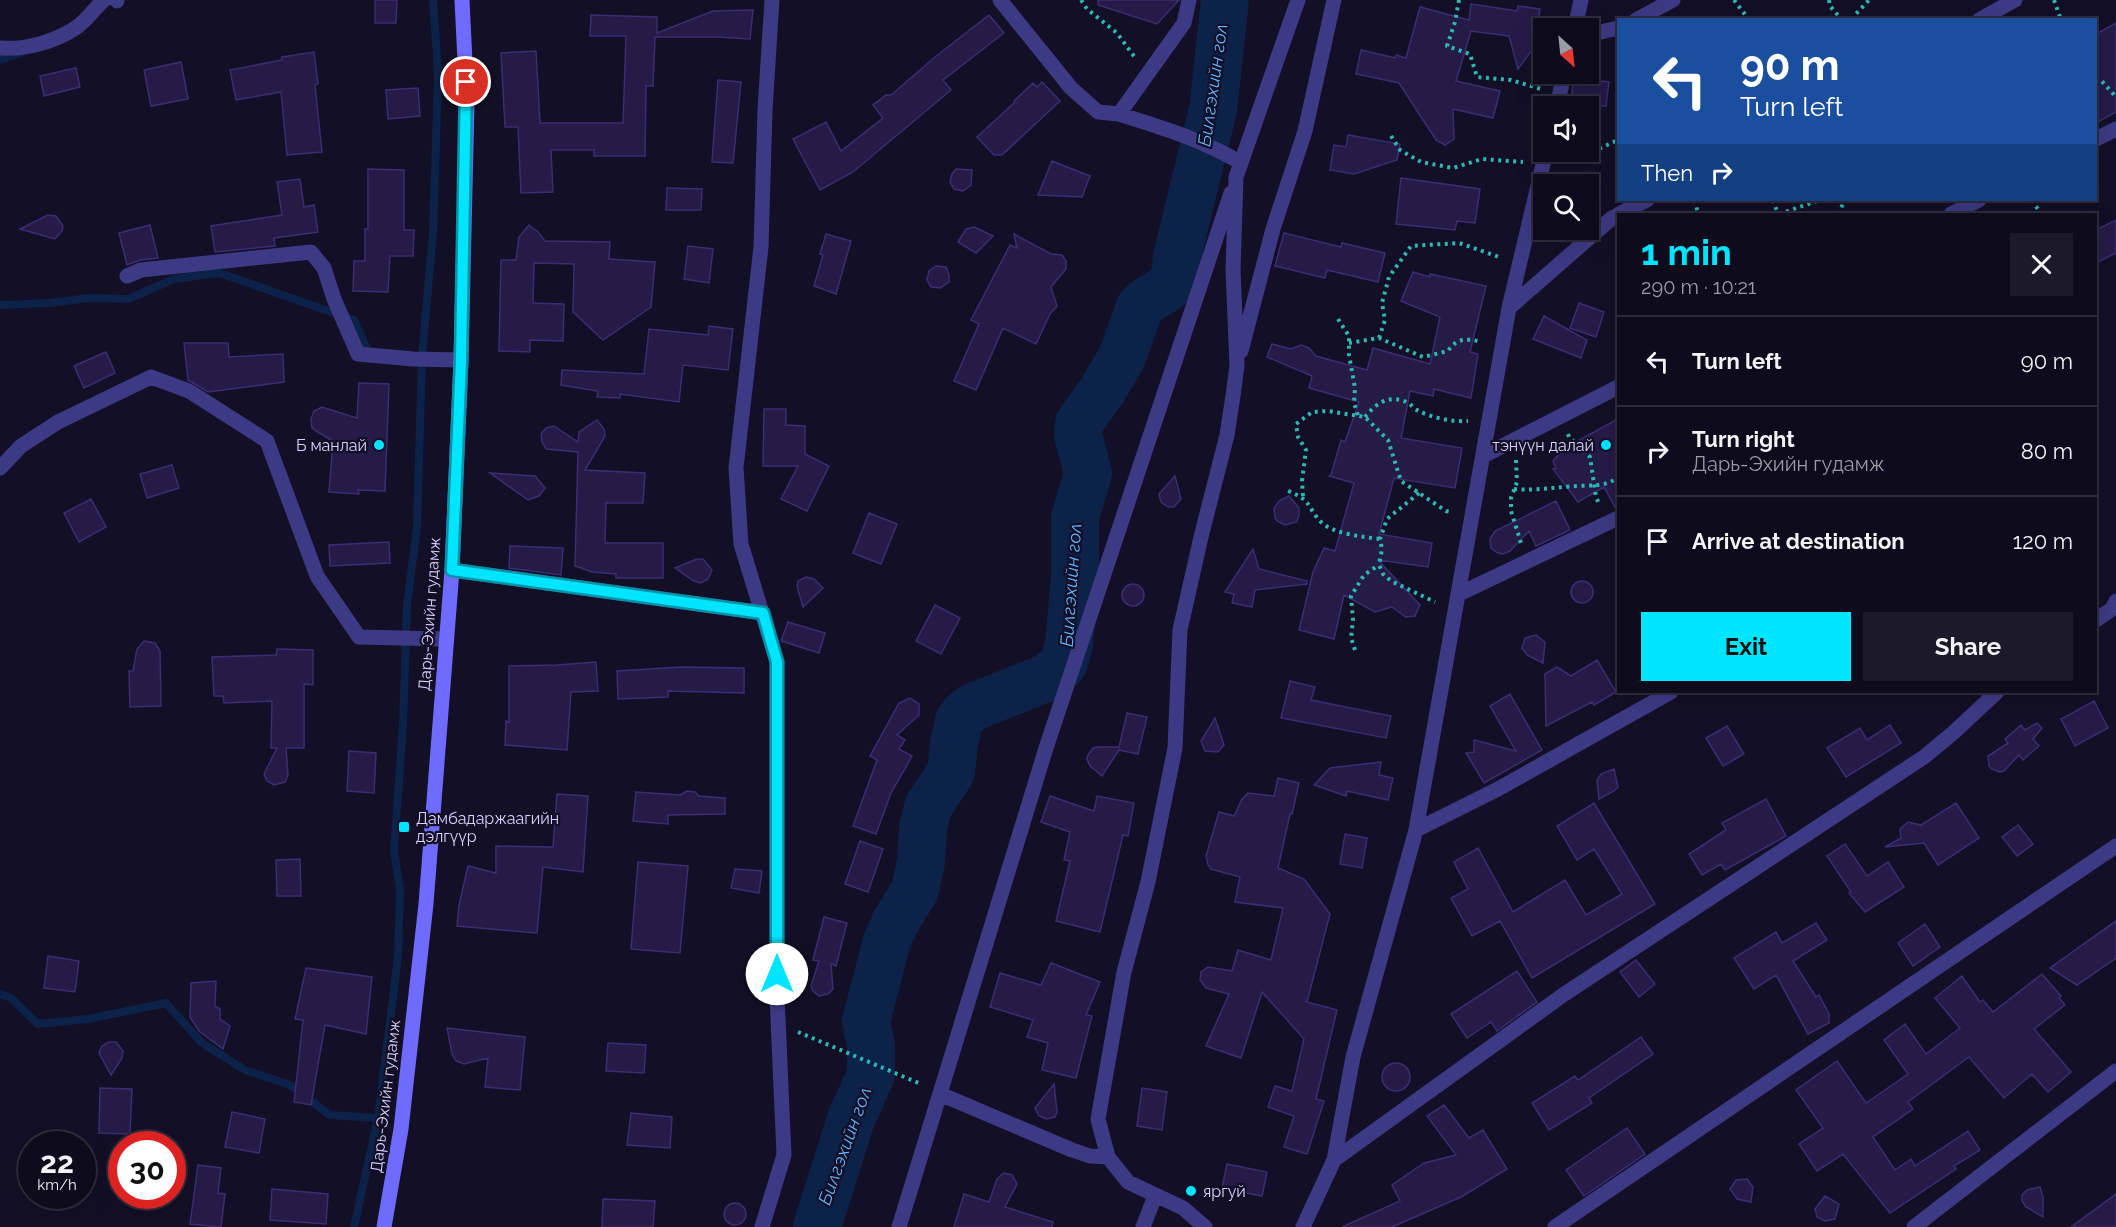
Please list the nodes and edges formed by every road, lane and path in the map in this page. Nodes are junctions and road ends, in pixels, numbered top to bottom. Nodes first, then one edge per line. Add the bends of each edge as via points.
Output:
1 (113, 0) edge
2 (462, 0) edge
3 (772, 0) edge
4 (1000, 0) edge
5 (1081, 0) edge
6 (1189, 0) edge
7 (1298, 0) edge
8 (1334, 0) edge
9 (1459, 0) edge
10 (1581, 0) edge
11 (1673, 0) edge
12 (1734, 0) edge
13 (1829, 0) edge
14 (1869, 0) edge
15 (2015, 0) edge
16 (2054, 0) edge
17 (1747, 17) dead end
18 (1577, 18) edge
19 (1640, 18) edge
20 (1840, 18) edge
21 (1854, 18) edge
22 (1983, 18) edge
23 (2060, 18) edge
24 (1617, 28) edge
25 (1599, 32) edge
26 (0, 48) edge
27 (1149, 72) junction
28 (2097, 78) edge
29 (1549, 96) edge
30 (2116, 97) edge
31 (1119, 114) junction
32 (2116, 129) edge
33 (1391, 136) dead end
34 (2097, 138) edge
35 (1617, 140) edge
36 (1599, 149) edge
37 (1533, 159) edge
38 (1544, 162) edge
39 (1238, 170) junction
40 (1645, 201) edge
41 (1817, 201) edge
42 (1977, 201) edge
43 (1623, 213) edge
44 (1782, 213) edge
45 (1953, 213) edge
46 (1617, 216) edge
47 (1521, 258) junction
48 (127, 276) dead end
49 (1509, 308) junction
50 (1338, 319) dead end
51 (1379, 338) junction
52 (1349, 343) junction
53 (1503, 347) junction
54 (461, 360) junction
55 (1237, 365) junction
56 (1617, 388) edge
57 (1358, 416) junction
58 (1365, 417) junction
59 (1561, 417) junction
60 (1490, 418) junction
61 (1510, 443) junction
62 (1483, 456) junction
63 (0, 468) edge
64 (1617, 478) edge
65 (1596, 487) junction
66 (1514, 489) junction
67 (1288, 490) dead end
68 (1419, 493) junction
69 (1303, 496) junction
70 (1473, 516) junction
71 (1513, 518) dead end
72 (1613, 520) edge
73 (1380, 538) junction
74 (1379, 565) junction
75 (452, 570) junction
76 (1458, 600) junction
77 (2116, 601) edge
78 (763, 613) junction
79 (2097, 619) edge
80 (445, 639) junction
81 (1355, 650) dead end
82 (1669, 693) edge
83 (1996, 693) edge
84 (1416, 830) junction
85 (2116, 846) edge
86 (819, 1042) dead end
87 (2116, 1071) edge
88 (936, 1091) junction
89 (1107, 1157) junction
90 (1334, 1160) junction
91 (1155, 1197) junction
92 (384, 1227) edge
93 (762, 1227) edge
94 (899, 1227) edge
95 (1143, 1227) edge
96 (1205, 1227) edge
97 (1303, 1227) edge
98 (1555, 1227) edge
99 (1914, 1227) edge

1 - 26 street via 76,27 47,41 18,49
2 - 54 main road, Дарь-Эхийн гудамж via 467,103
3 - 78 street via 761,247 736,468 741,544
4 - 31 street via 1071,88 1098,112
5 - 27 path via 1117,33
6 - 27 street via 1184,23
7 - 39 street
8 - 55 street via 1305,131 1273,229
9 - 29 path via 1447,46 1470,54 1477,77 1511,80
10 - 18 street
11 - 19 street
12 - 17 path
13 - 20 path
14 - 21 path
15 - 22 street
16 - 23 path
24 - 25 street
27 - 31 street
28 - 30 path
31 - 39 street via 1227,154
32 - 34 street
33 - 37 path via 1400,150 1421,162 1454,168 1482,159 1517,163
35 - 36 path
38 - 47 street
39 - 55 street via 1233,270
39 - 88 street
40 - 43 street
41 - 44 path
42 - 45 street
46 - 49 street
47 - 49 street
47 - 51 path via 1499,257 1459,243 1411,246 1389,277 1382,303 1385,320
48 - 54 street via 141,270 311,252 324,268 358,354
49 - 53 street
50 - 52 path via 1345,327
51 - 52 path
51 - 53 path via 1424,357 1448,351 1462,340
52 - 57 path
53 - 60 street
54 - 75 main road, Дарь-Эхийн гудамж
55 - 89 street via 1227,435 1180,630 1175,748 1148,882 1124,972 1098,1119
56 - 59 street
57 - 58 path
57 - 69 path via 1312,412 1296,424 1306,450
58 - 60 path via 1386,399 1397,399 1438,418
58 - 68 path via 1388,440 1401,481
59 - 61 street
59 - 65 path via 1569,437 1590,457
60 - 62 street
61 - 62 street
61 - 66 path via 1516,461
62 - 70 street
63 - 80 street via 21,446 57,422 151,377 189,391 267,441 317,576 359,637
64 - 65 path
65 - 66 path
65 - 72 path via 1596,497
66 - 71 path
67 - 69 path
68 - 70 path via 1446,511
68 - 73 path via 1387,519
69 - 73 path via 1322,524 1350,535
70 - 76 street
72 - 76 street
73 - 74 path via 1383,549
74 - 76 path via 1391,581 1435,602
74 - 81 path via 1364,575 1351,596 1351,638
75 - 78 street
75 - 80 main road, Дарь-Эхийн гудамж
76 - 84 street
77 - 79 street
78 - 93 street via 777,662 777,996 784,1155
80 - 92 main road, Дарь-Эхийн гудамж via 425,916 401,1129
82 - 84 street
83 - 90 street via 1924,757 1563,995
84 - 90 street via 1353,1057
85 - 98 street
86 - 88 path
87 - 99 street
88 - 89 street via 1072,1150
88 - 94 street
89 - 91 street via 1128,1182
90 - 97 street
91 - 95 street
91 - 96 street via 1183,1208

